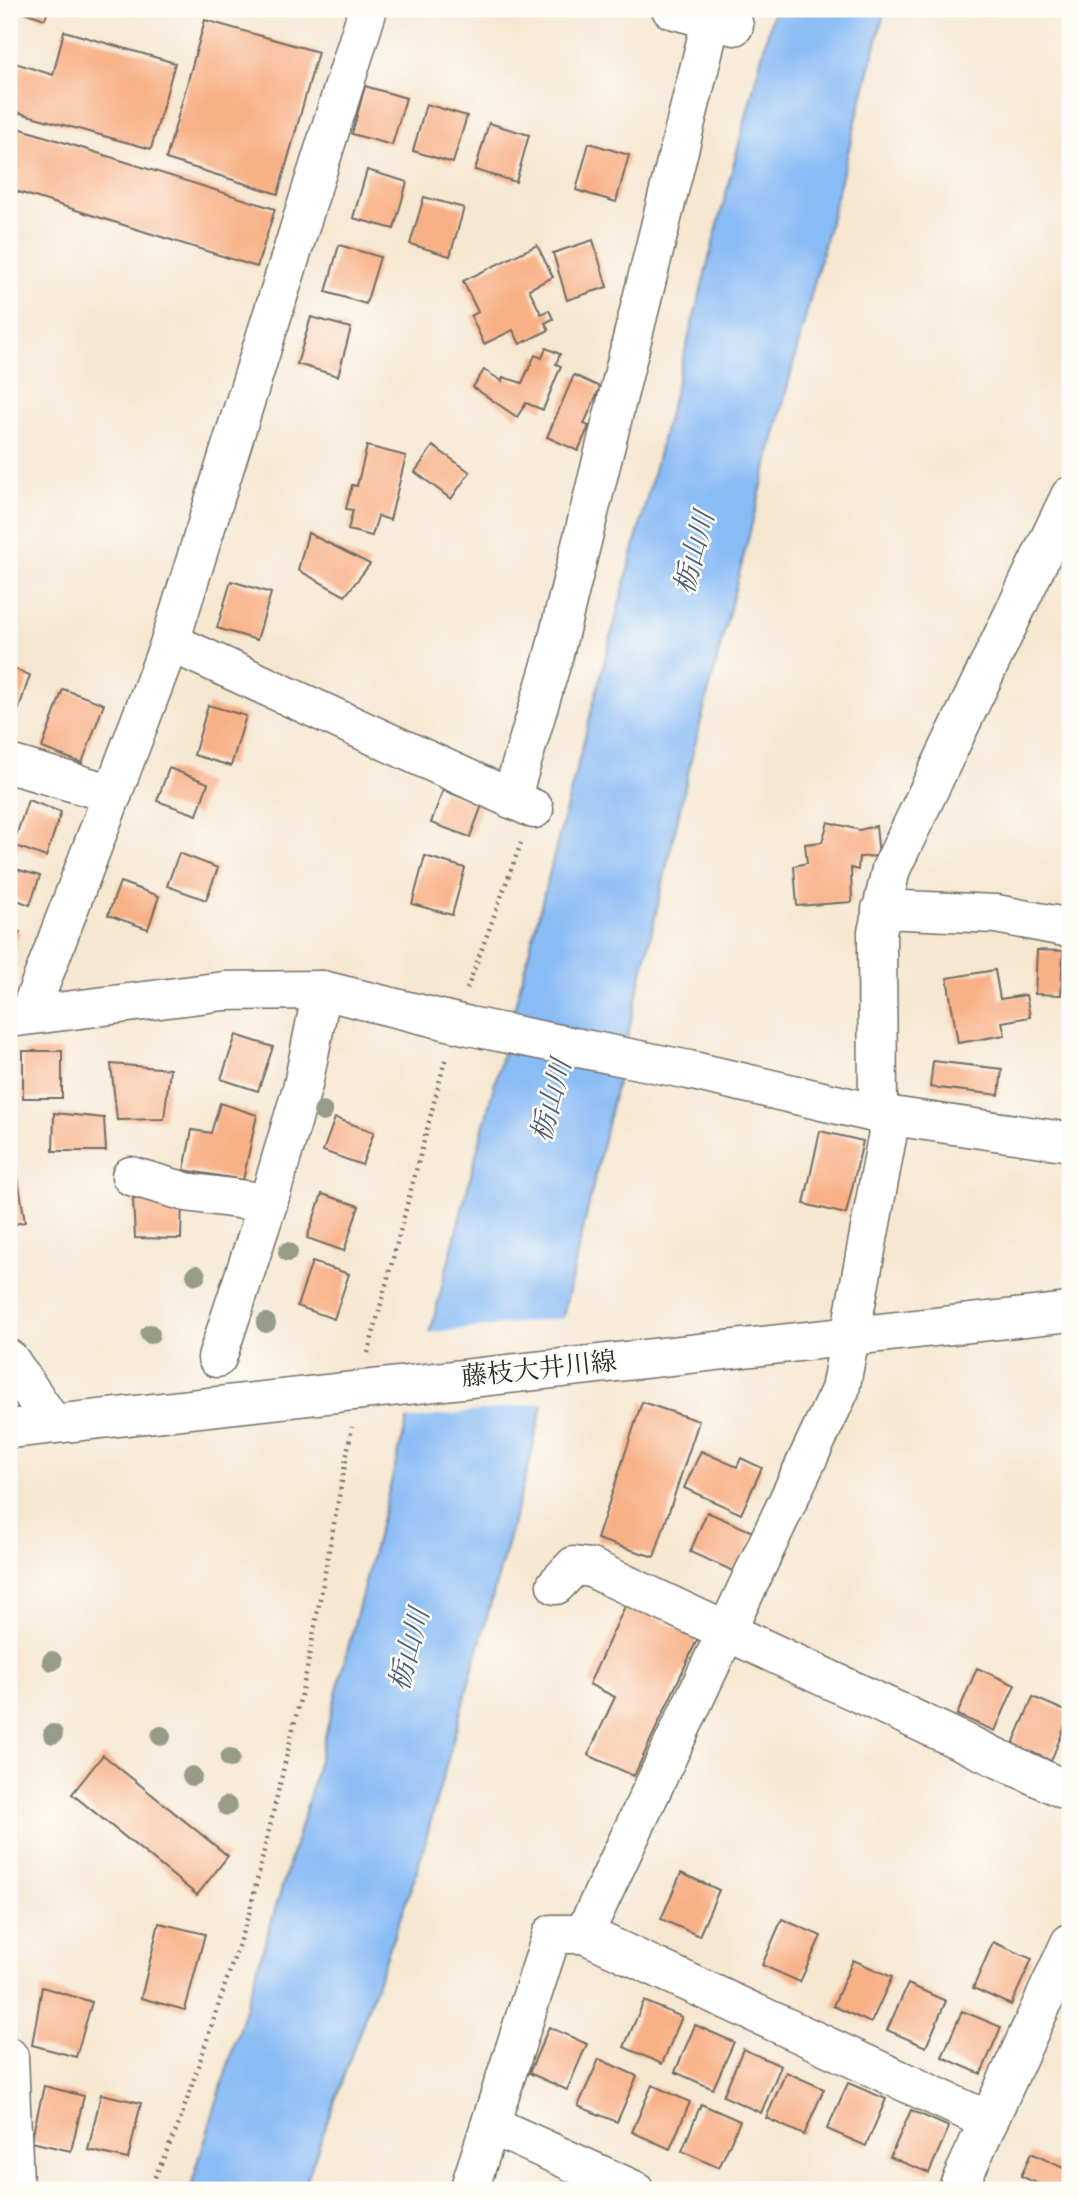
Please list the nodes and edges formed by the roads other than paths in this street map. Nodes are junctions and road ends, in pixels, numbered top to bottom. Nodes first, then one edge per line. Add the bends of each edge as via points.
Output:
1 (368, 9) edge
2 (671, 9) edge
3 (720, 18) edge
4 (1070, 496) edge
5 (170, 642) junction
6 (9, 764) edge
7 (113, 794) junction
8 (881, 909) junction
9 (1070, 928) edge
10 (322, 990) junction
11 (19, 1016) edge
12 (885, 1115) junction
13 (1070, 1142) edge
14 (131, 1176) dead end
15 (268, 1203) junction
16 (1070, 1312) edge
17 (849, 1335) junction
18 (218, 1358) dead end
19 (9, 1359) edge
20 (53, 1424) junction
21 (9, 1429) edge
22 (556, 1585) dead end
23 (725, 1632) junction
24 (1070, 1793) edge
25 (584, 1934) junction
26 (1070, 1943) edge
27 (9, 2057) edge
28 (989, 2121) junction
29 (491, 2125) junction
30 (9, 2183) edge
31 (469, 2190) edge
32 (634, 2190) edge
33 (957, 2190) edge

1 - 5 street
2 - 3 street
3 - 5 street via 556,645 523,804
4 - 8 street via 891,869
5 - 7 street
6 - 7 street
7 - 11 street
8 - 9 street via 996,915
8 - 12 street via 877,932
10 - 11 street via 224,991
10 - 12 street
10 - 15 street via 303,1085
12 - 13 street
12 - 17 street
14 - 15 street via 186,1192
15 - 18 street
16 - 17 street, 藤枝大井川線
17 - 20 street, 藤枝大井川線
17 - 23 street via 841,1390
19 - 20 street
20 - 21 street, 藤枝大井川線
22 - 23 street via 574,1566 591,1568
23 - 24 street
23 - 25 street
25 - 28 street
25 - 29 street via 552,1934
26 - 28 street
27 - 30 street via 14,2184
28 - 33 street
29 - 31 street
29 - 32 street

